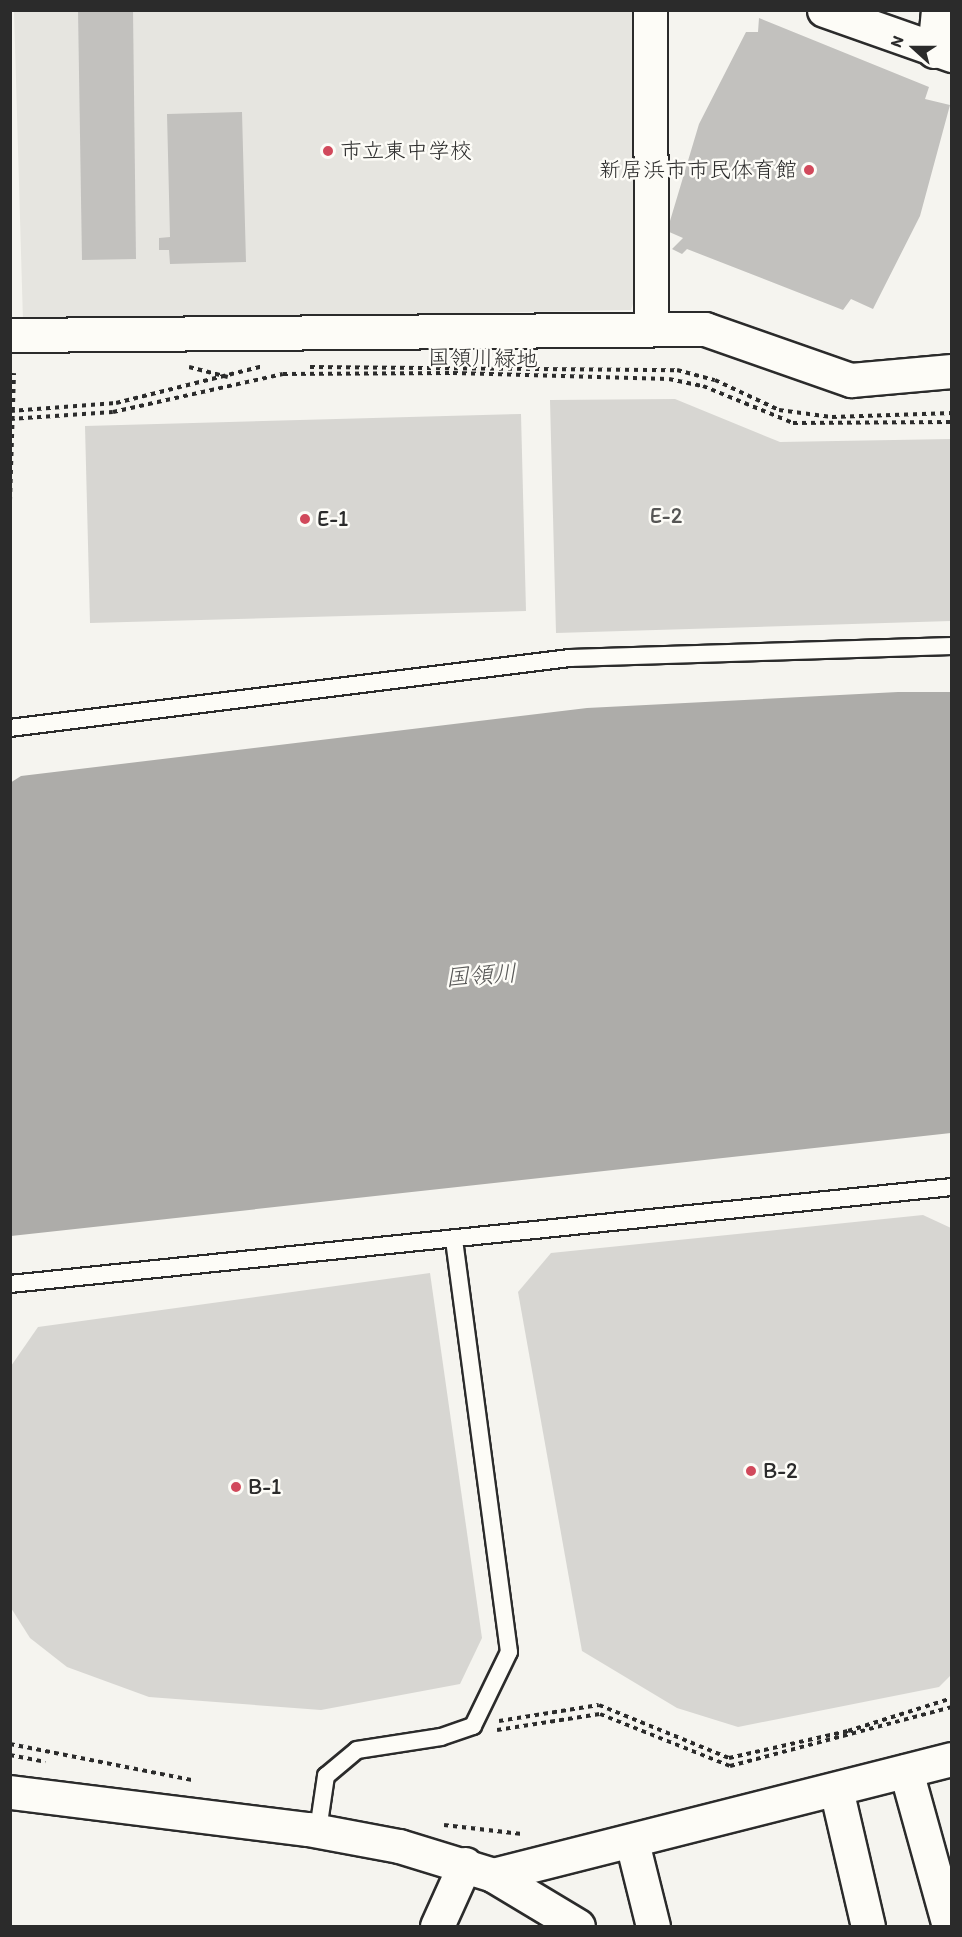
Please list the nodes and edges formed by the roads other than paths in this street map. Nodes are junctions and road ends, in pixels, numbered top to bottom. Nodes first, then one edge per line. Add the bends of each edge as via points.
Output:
1 (650, 10) edge
2 (824, 10) edge
3 (938, 10) edge
4 (943, 53) edge
5 (651, 328) junction
6 (10, 335) edge
7 (951, 371) edge
8 (951, 646) edge
9 (10, 728) edge
10 (951, 1187) edge
11 (454, 1240) junction
12 (10, 1284) edge
13 (951, 1759) edge
14 (906, 1771) junction
15 (836, 1789) junction
16 (10, 1792) edge
17 (318, 1830) junction
18 (632, 1842) junction
19 (479, 1870) junction
20 (437, 1926) edge
21 (578, 1926) edge
22 (653, 1926) edge
23 (868, 1926) edge
24 (949, 1926) edge

1 - 5 street
2 - 4 street
3 - 4 street
5 - 6 street
5 - 7 street via 705,329 851,380
8 - 9 lane via 570,658
10 - 11 lane
11 - 12 lane
11 - 17 lane via 509,1652 473,1726 441,1737 357,1750 326,1776
13 - 14 street
14 - 15 street
14 - 24 street
15 - 18 street
15 - 23 street
16 - 17 street
17 - 19 street
18 - 19 street
18 - 22 street
19 - 20 street
19 - 21 street

